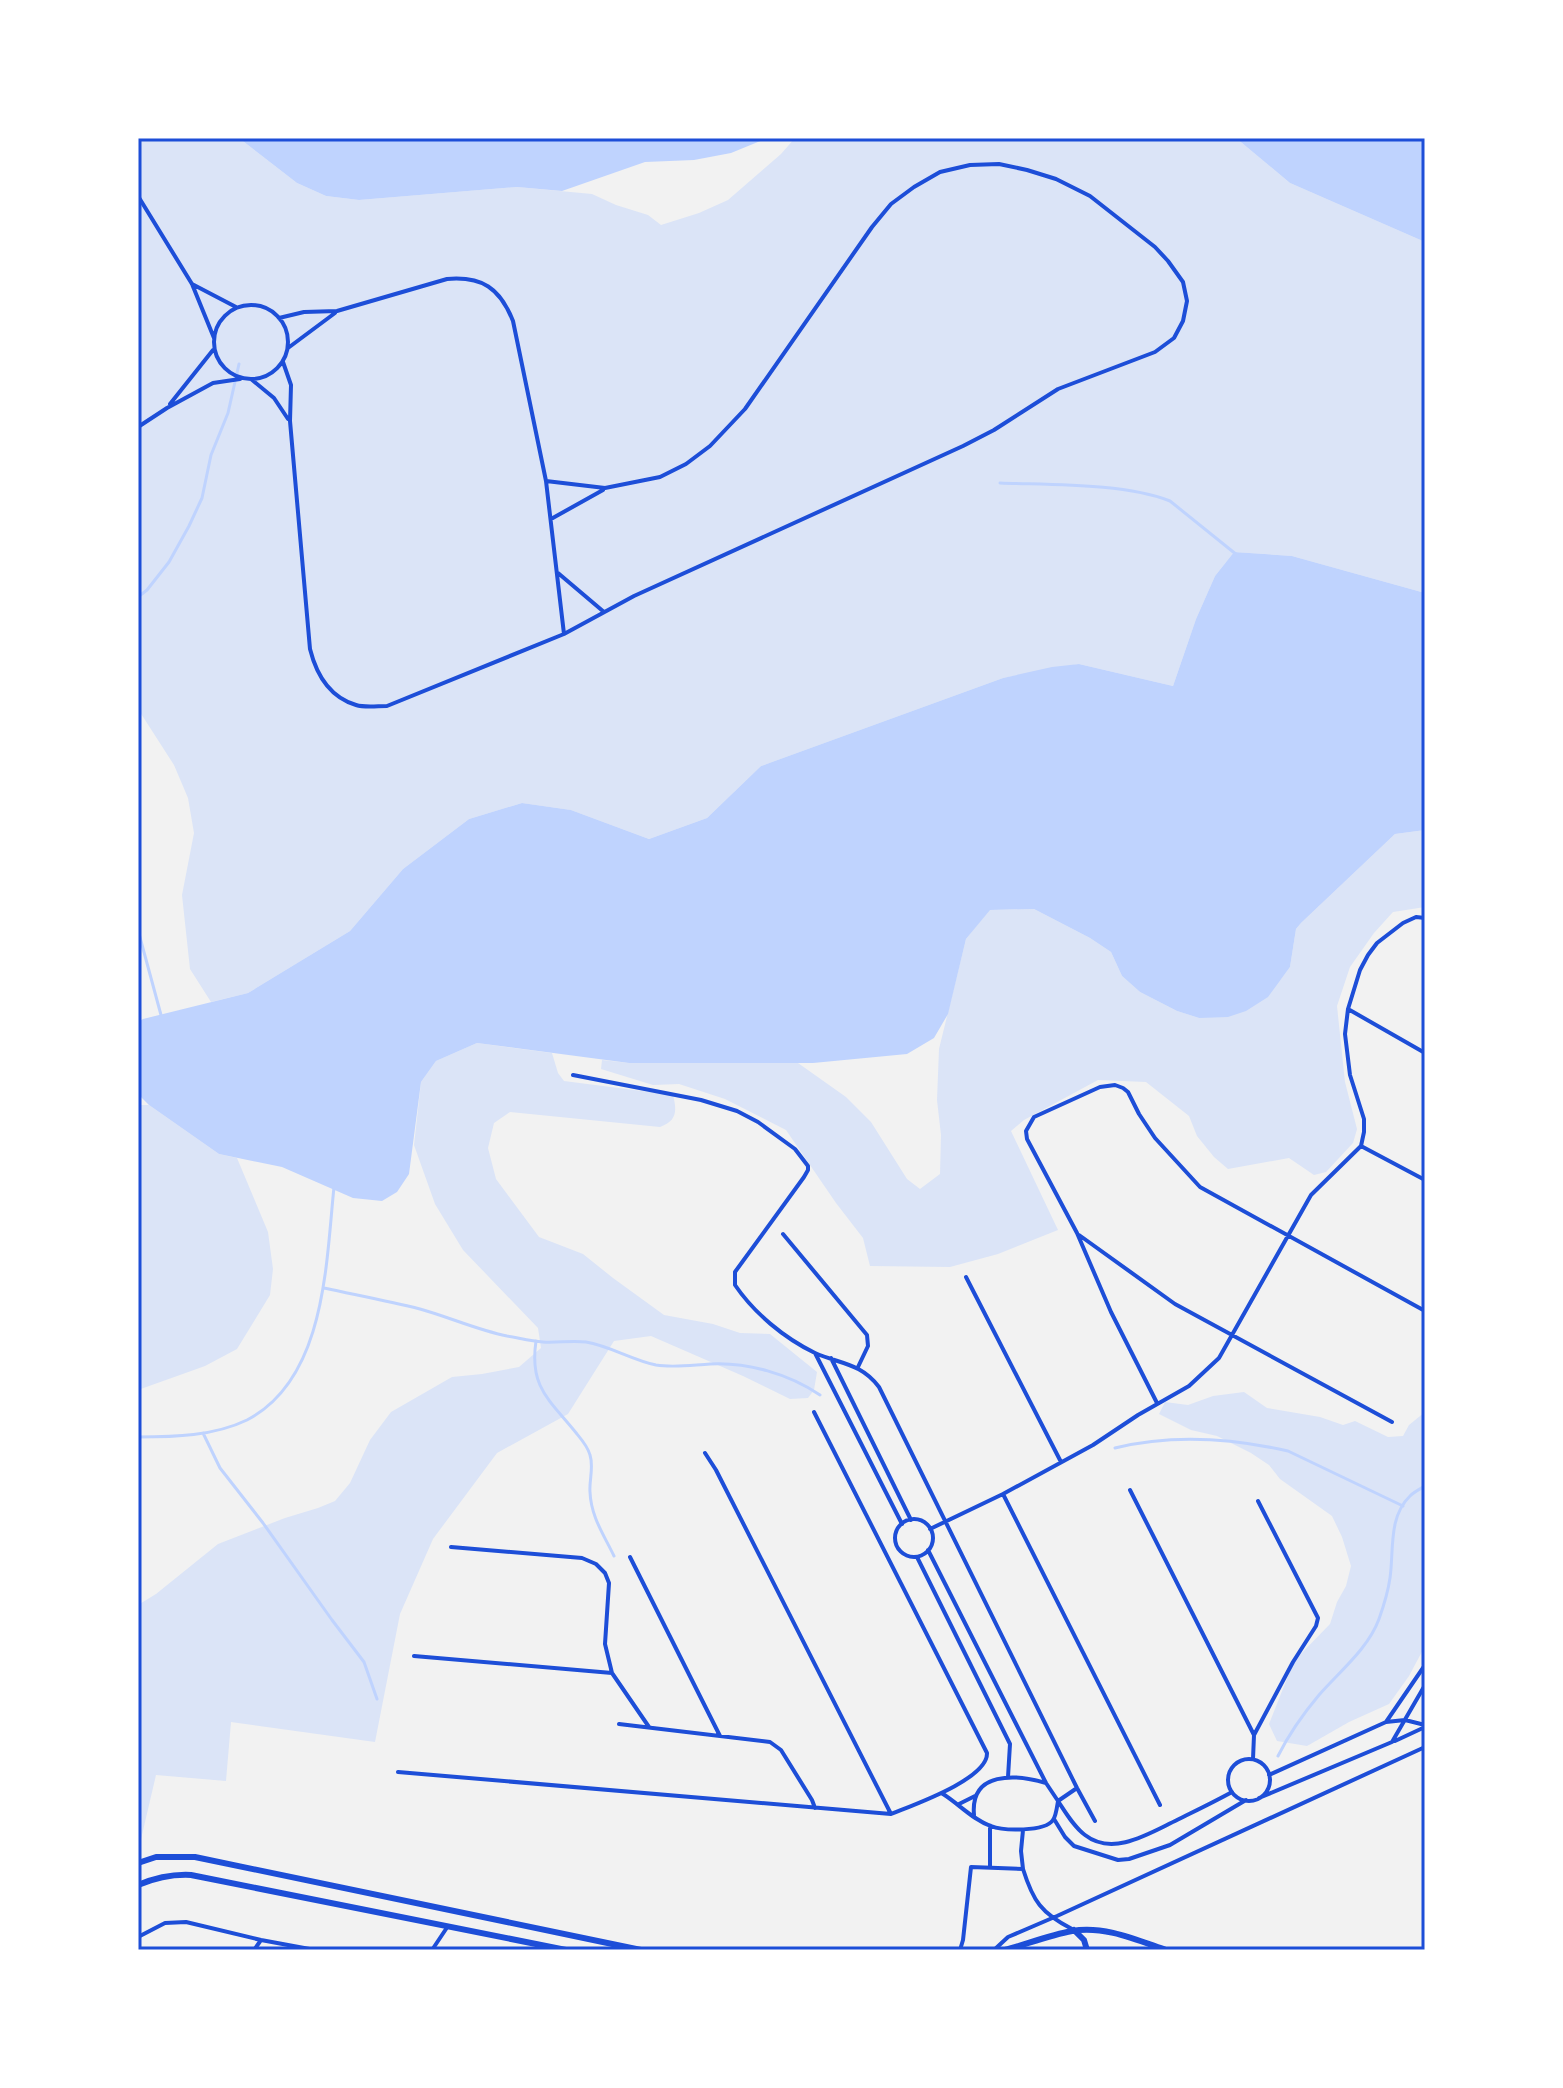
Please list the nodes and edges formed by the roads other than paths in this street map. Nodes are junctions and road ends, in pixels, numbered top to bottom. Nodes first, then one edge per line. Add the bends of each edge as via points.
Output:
1 (138, 196) edge
2 (192, 284) junction
3 (237, 307) junction
4 (337, 311) junction
5 (279, 318) junction
6 (214, 340) junction
7 (288, 348) junction
8 (213, 350) junction
9 (283, 362) junction
10 (242, 378) junction
11 (251, 378) junction
12 (167, 408) junction
13 (290, 421) junction
14 (138, 427) edge
15 (546, 481) junction
16 (605, 488) junction
17 (551, 519) junction
18 (558, 573) junction
19 (604, 612) junction
20 (564, 634) junction
21 (1425, 918) edge
22 (1348, 1009) junction
23 (1425, 1053) edge
24 (573, 1075) dead end
25 (1361, 1146) junction
26 (1425, 1180) edge
27 (1077, 1233) junction
28 (783, 1234) dead end
29 (1288, 1237) junction
30 (966, 1277) dead end
31 (1425, 1311) edge
32 (1231, 1336) junction
33 (815, 1353) junction
34 (831, 1358) junction
35 (858, 1367) junction
36 (1158, 1403) junction
37 (814, 1412) dead end
38 (1392, 1422) dead end
39 (705, 1453) dead end
40 (1061, 1462) junction
41 (1130, 1490) dead end
42 (1003, 1494) junction
43 (1258, 1501) dead end
44 (911, 1520) junction
45 (947, 1523) junction
46 (902, 1524) junction
47 (930, 1529) junction
48 (451, 1547) dead end
49 (928, 1550) junction
50 (630, 1557) dead end
51 (917, 1557) junction
52 (414, 1656) dead end
53 (1425, 1665) edge
54 (612, 1673) junction
55 (1425, 1685) edge
56 (1405, 1720) junction
57 (1386, 1722) junction
58 (619, 1724) dead end
59 (1425, 1726) edge
60 (649, 1727) junction
61 (1254, 1735) junction
62 (720, 1736) junction
63 (1392, 1742) junction
64 (1425, 1747) edge
65 (1253, 1759) junction
66 (398, 1772) dead end
67 (1269, 1775) junction
68 (1008, 1777) junction
69 (1046, 1783) junction
70 (1077, 1788) junction
71 (1232, 1792) junction
72 (942, 1793) junction
73 (975, 1796) junction
74 (1259, 1798) junction
75 (1246, 1800) junction
76 (1058, 1801) junction
77 (959, 1804) junction
78 (1160, 1805) dead end
79 (815, 1808) junction
80 (891, 1814) junction
81 (974, 1817) junction
82 (1054, 1819) junction
83 (1095, 1821) dead end
84 (990, 1826) junction
85 (1023, 1830) junction
86 (138, 1863) edge
87 (990, 1868) junction
88 (1023, 1869) junction
89 (138, 1885) edge
90 (1052, 1919) junction
91 (448, 1926) junction
92 (1074, 1930) junction
93 (138, 1937) edge
94 (261, 1940) junction
95 (254, 1950) edge
96 (315, 1950) edge
97 (432, 1950) edge
98 (566, 1950) edge
99 (641, 1950) edge
100 (960, 1950) edge
101 (994, 1950) edge
102 (1005, 1950) edge
103 (1087, 1950) edge
104 (1166, 1950) edge

1 - 2 street
2 - 3 street
2 - 6 street
3 - 5 street via 252,304
3 - 6 street via 223,316
4 - 5 street
4 - 7 street
4 - 15 street via 447,279 481,282 496,291 513,321
5 - 7 street
6 - 8 street
7 - 9 street
8 - 10 street via 228,371
8 - 12 street
9 - 11 street via 272,373
9 - 13 street via 291,385
10 - 11 street
10 - 12 street via 213,383
11 - 13 street
12 - 14 street
13 - 20 street via 310,649 314,667 339,697 358,706 387,706
15 - 16 street
15 - 17 street
16 - 17 street
16 - 19 street via 660,477 710,446 745,409 891,204 940,172 999,164 1056,179 1090,196 1155,247 1183,282 1183,321 1174,338 1155,352 1058,389 994,430
17 - 18 street
18 - 19 street
18 - 20 street
19 - 20 street
21 - 22 street via 1403,923 1377,943 1360,970
22 - 23 street
22 - 25 street via 1350,1075 1364,1119
24 - 33 street via 737,1111 795,1149 808,1170 734,1278 763,1317
25 - 26 street
25 - 29 street via 1311,1195
27 - 29 street via 1026,1131 1034,1117 1115,1085 1128,1092 1155,1138 1200,1187
27 - 32 street via 1175,1304
27 - 36 street
28 - 35 street via 867,1335
29 - 31 street
29 - 32 street
30 - 40 street
32 - 36 street via 1210,1368
32 - 38 street
33 - 34 street
33 - 46 street
34 - 35 street
34 - 44 street
35 - 45 street via 879,1387
36 - 40 street
37 - 72 street via 987,1753 978,1770
39 - 80 street
40 - 42 street
41 - 61 street
42 - 45 street
42 - 78 street
43 - 61 street via 1318,1618
44 - 46 street
44 - 47 street
45 - 47 street
45 - 70 street
46 - 51 street via 896,1545 905,1555
47 - 49 street
48 - 54 street via 582,1558 596,1564 609,1583 605,1644
49 - 51 street
49 - 69 street
50 - 62 street
51 - 68 street via 1010,1744
52 - 54 street
53 - 57 street
54 - 60 street
55 - 56 street
56 - 57 street
56 - 59 street
56 - 63 street
57 - 67 street
58 - 60 street
59 - 63 street
60 - 62 street
61 - 65 street
62 - 79 street via 770,1742 781,1750
63 - 74 street
64 - 90 street
65 - 67 street
65 - 71 street via 1233,1766 1228,1778
66 - 79 street
67 - 74 street via 1266,1792
68 - 69 street
68 - 73 street via 987,1783
69 - 76 street
70 - 76 street
70 - 83 street
71 - 75 street
71 - 76 street via 1139,1839 1112,1844 1086,1837
72 - 77 street
72 - 80 street
73 - 77 street
73 - 81 street
74 - 75 street
75 - 82 street via 1170,1845 1129,1859 1074,1846
76 - 82 street
77 - 81 street
79 - 80 street
81 - 84 street
82 - 85 street
84 - 85 street
84 - 87 street
85 - 88 street
86 - 99 main road via 156,1857 195,1857
87 - 88 street
87 - 100 street via 971,1867
88 - 90 street via 1034,1899
89 - 91 main road via 191,1875
90 - 92 street
90 - 101 street via 1008,1937
91 - 97 street
91 - 98 main road
92 - 102 main road
92 - 103 main road
92 - 104 main road via 1110,1932
93 - 94 street via 165,1923 186,1922
94 - 95 street
94 - 96 street

